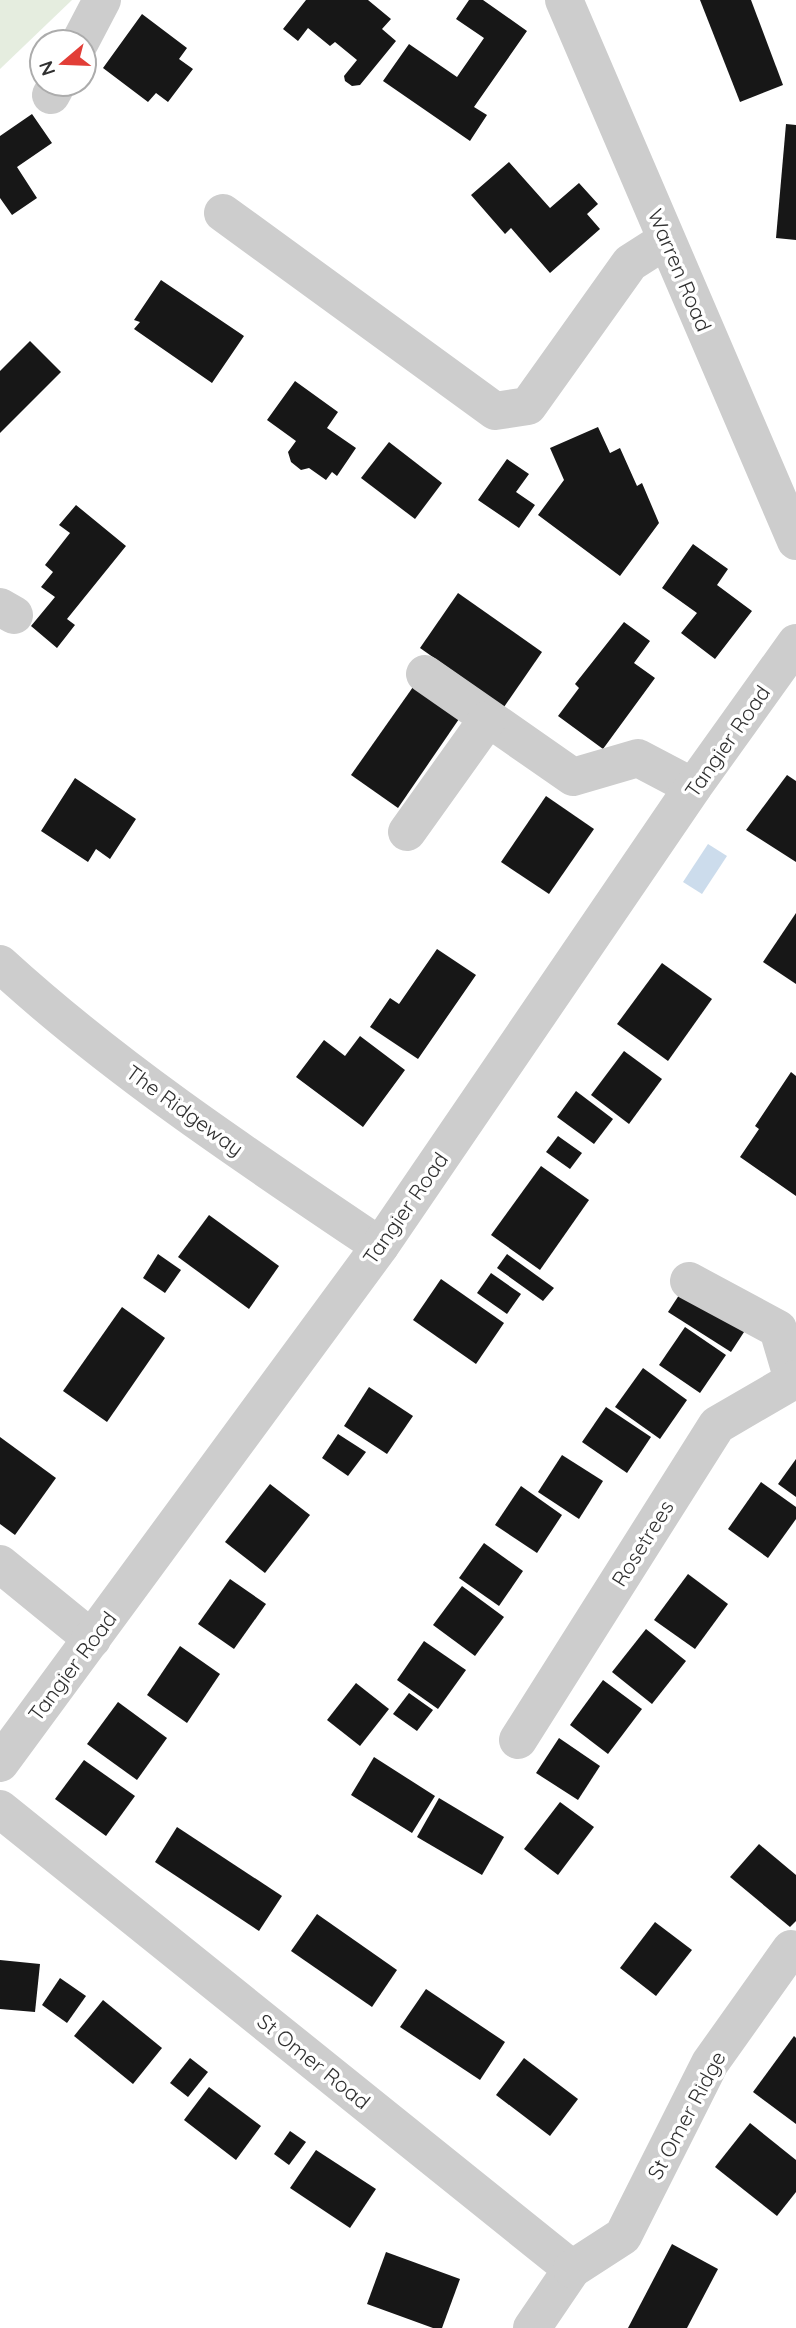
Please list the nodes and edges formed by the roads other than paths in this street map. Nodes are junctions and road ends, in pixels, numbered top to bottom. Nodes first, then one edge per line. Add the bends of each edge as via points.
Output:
1 (102, 0) edge
2 (564, 0) edge
3 (87, 28) edge
4 (223, 213) dead end
5 (667, 240) junction
6 (796, 541) edge
7 (796, 643) edge
8 (425, 674) dead end
9 (488, 720) junction
10 (693, 787) junction
11 (407, 832) dead end
12 (0, 964) edge
13 (380, 1246) junction
14 (689, 1281) dead end
15 (795, 1380) edge
16 (0, 1564) edge
17 (92, 1639) junction
18 (518, 1740) dead end
19 (0, 1763) edge
20 (0, 1809) edge
21 (791, 1949) dead end
22 (572, 2269) junction
23 (532, 2328) edge

1 - 3 street
2 - 5 street, Warren Road
4 - 5 street via 495,411 528,406 630,263
5 - 6 street, Warren Road
7 - 10 street, Tangier Road
8 - 9 street
9 - 10 street via 573,777 638,758
9 - 11 street
10 - 13 street, Tangier Road
12 - 13 street, The Ridgeway via 45,1006 222,1139
13 - 17 street, Tangier Road
14 - 15 street via 778,1329
15 - 18 street, Rosetrees via 717,1425
16 - 17 street
17 - 19 street, Tangier Road
20 - 22 street, St Omer Road
21 - 22 street, St Omer Ridge via 710,2063 623,2236
22 - 23 street

